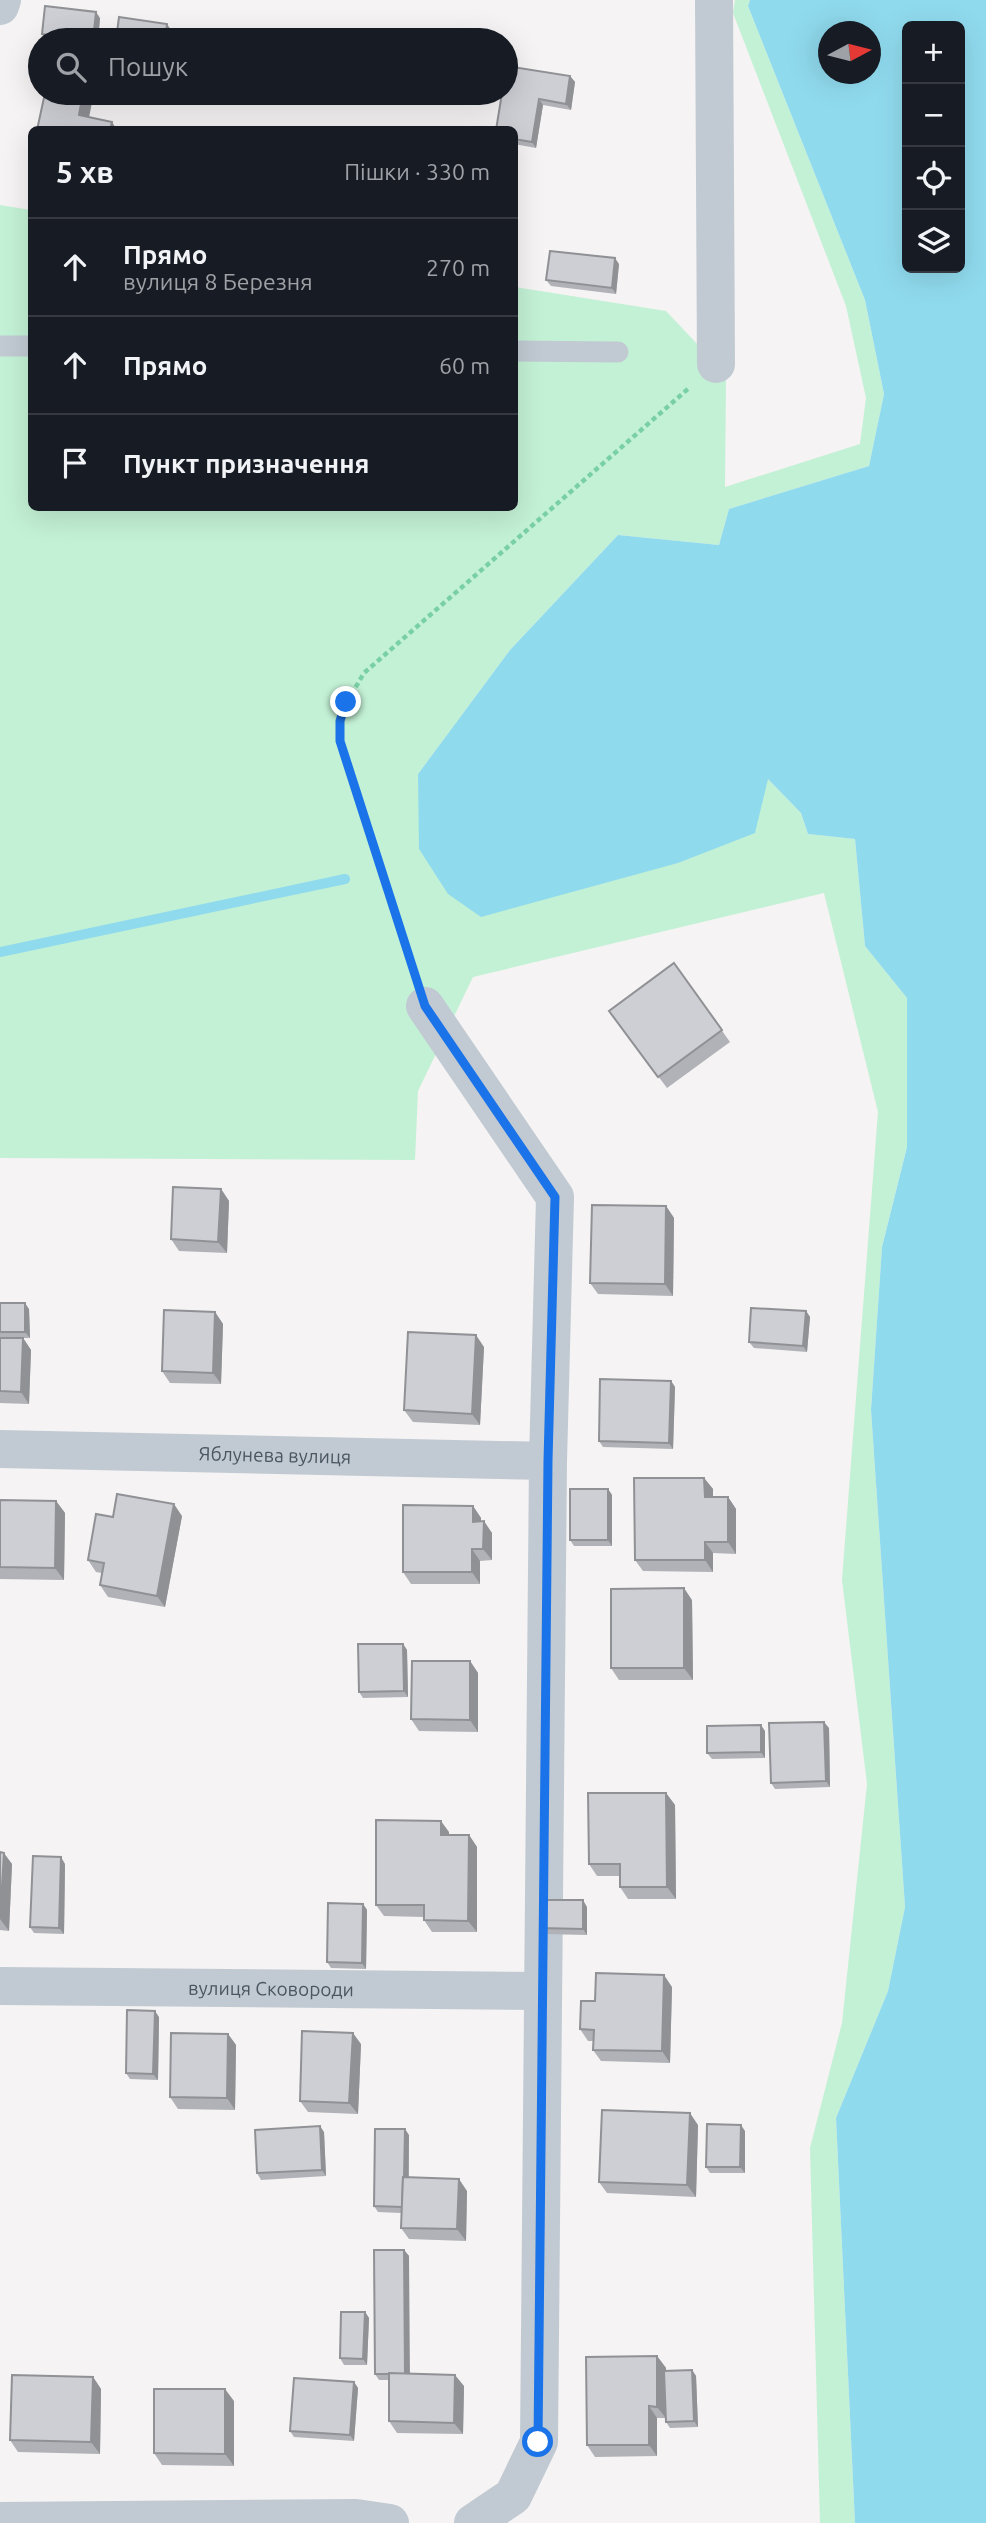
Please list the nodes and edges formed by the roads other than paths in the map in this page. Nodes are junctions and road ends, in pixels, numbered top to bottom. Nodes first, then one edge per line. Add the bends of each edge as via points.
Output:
1 (2, 0) edge
2 (714, 0) edge
3 (0, 6) edge
4 (0, 346) edge
5 (28, 346) edge
6 (518, 351) edge
7 (618, 352) dead end
8 (716, 364) road end
9 (425, 1006) road end
10 (0, 1449) edge
11 (548, 1461) junction
12 (0, 1986) edge
13 (543, 1992) junction
14 (0, 2521) edge
15 (390, 2523) edge
16 (473, 2523) edge

1 - 3 street
2 - 8 street
4 - 5 lane
6 - 7 lane
9 - 11 street via 555,1197
10 - 11 street, Яблунева вулиця
11 - 13 street
12 - 13 street, вулиця Сковороди
13 - 16 street via 538,2442 513,2496
14 - 15 street via 356,2518

